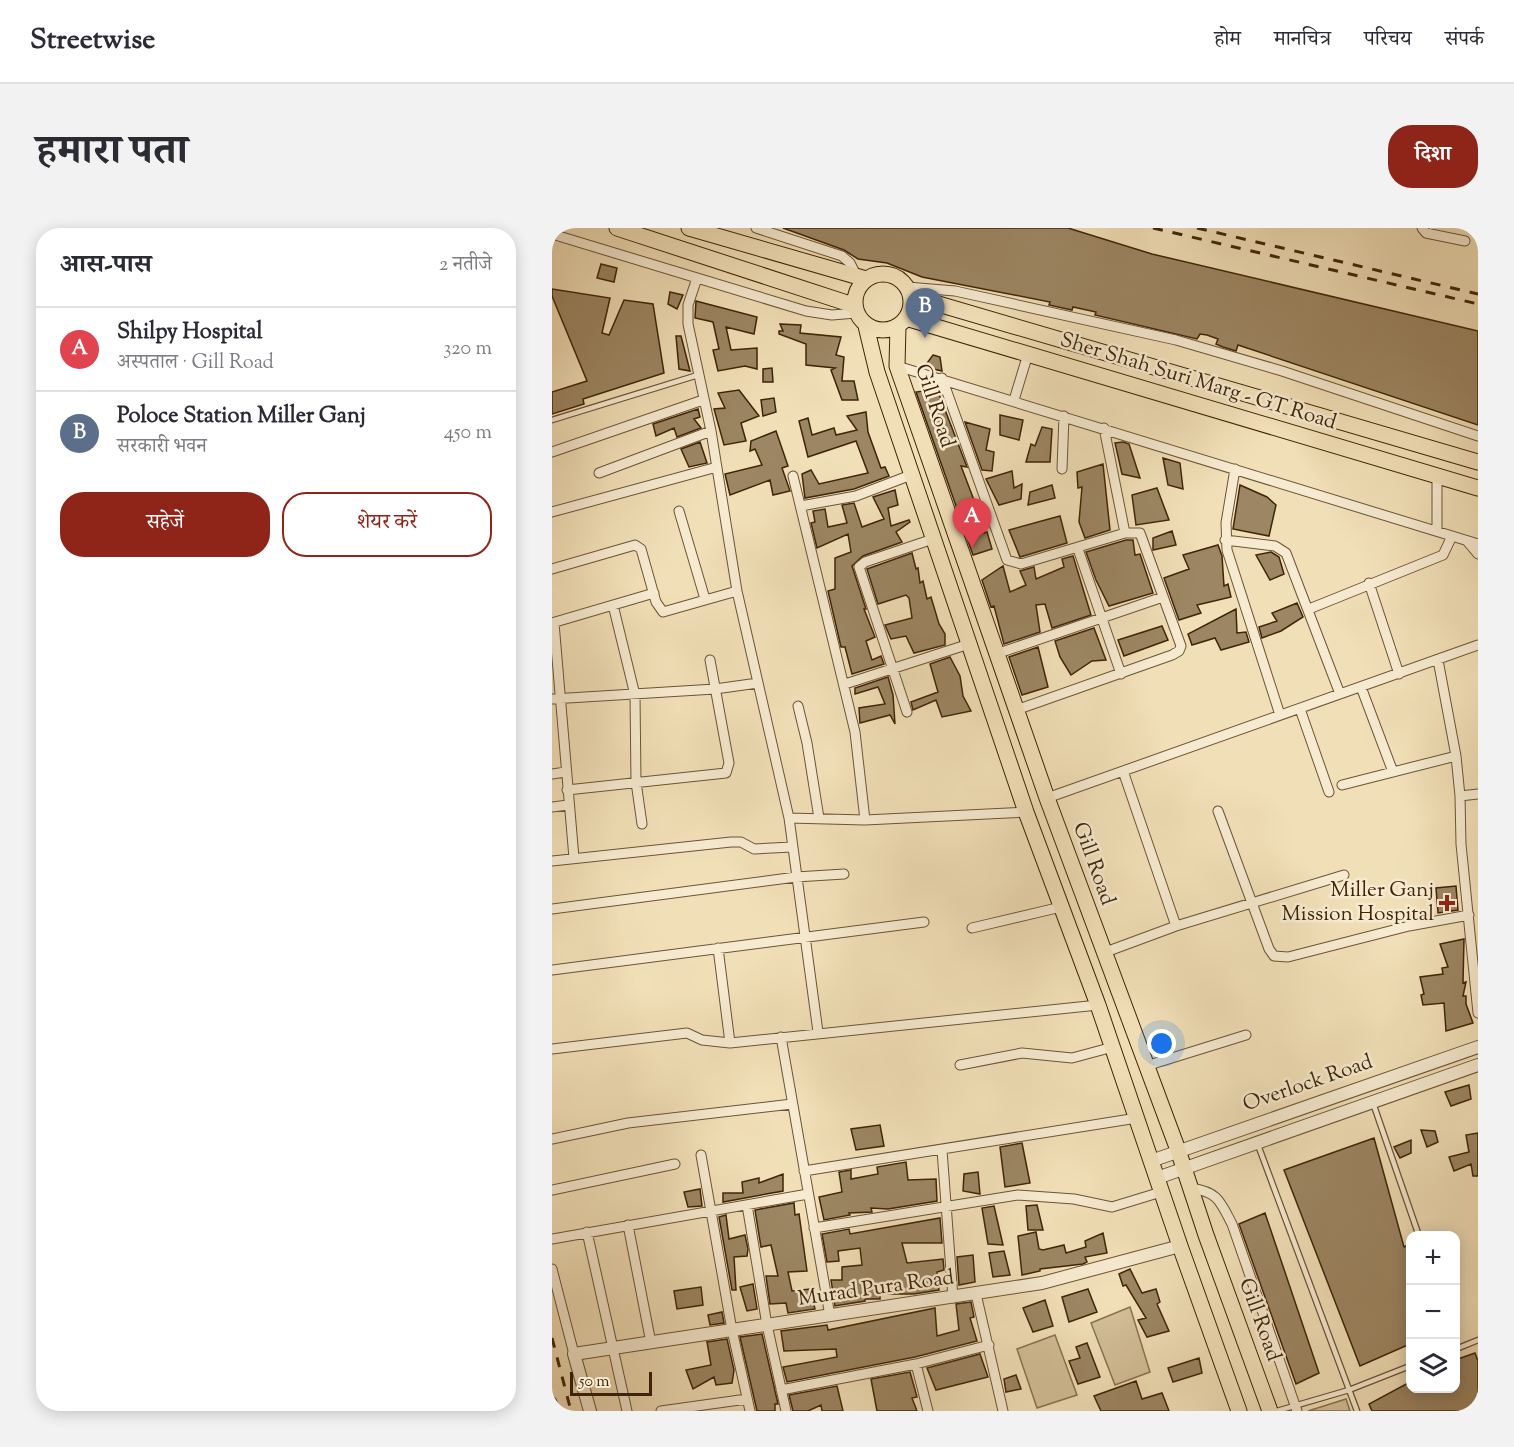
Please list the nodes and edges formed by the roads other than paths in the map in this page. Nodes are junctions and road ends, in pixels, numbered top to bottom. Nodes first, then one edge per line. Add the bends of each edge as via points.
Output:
1 (617, 228) edge
2 (690, 228) edge
3 (756, 228) edge
4 (1422, 228) edge
5 (552, 234) edge
6 (1465, 241) dead end
7 (697, 278) junction
8 (861, 278) junction
9 (909, 291) junction
10 (855, 309) junction
11 (902, 322) junction
12 (866, 326) junction
13 (1028, 354) junction
14 (897, 366) junction
15 (698, 375) junction
16 (942, 378) junction
17 (703, 400) junction
18 (1014, 400) junction
19 (1064, 416) junction
20 (552, 420) edge
21 (1104, 428) junction
22 (711, 432) junction
23 (1478, 436) edge
24 (552, 452) edge
25 (1478, 462) edge
26 (717, 467) junction
27 (1062, 469) dead end
28 (1235, 469) junction
29 (599, 473) dead end
30 (911, 475) junction
31 (793, 476) dead end
32 (1437, 476) junction
33 (1478, 488) edge
34 (801, 506) junction
35 (679, 511) dead end
36 (552, 512) edge
37 (1437, 531) junction
38 (1125, 533) junction
39 (1452, 536) junction
40 (933, 539) junction
41 (1225, 540) junction
42 (1467, 541) junction
43 (1478, 544) edge
44 (1078, 549) junction
45 (1478, 554) edge
46 (552, 569) edge
47 (1369, 583) junction
48 (737, 591) junction
49 (654, 593) junction
50 (1163, 597) junction
51 (705, 599) junction
52 (613, 605) junction
53 (1309, 609) junction
54 (1102, 618) junction
55 (553, 623) edge
56 (969, 644) junction
57 (1478, 645) edge
58 (996, 654) junction
59 (710, 660) dead end
60 (1438, 660) junction
61 (893, 669) junction
62 (1121, 674) junction
63 (1399, 674) junction
64 (758, 683) junction
65 (845, 684) junction
66 (1361, 687) junction
67 (715, 689) junction
68 (1341, 694) junction
69 (635, 695) junction
70 (556, 698) edge
71 (798, 706) dead end
72 (1300, 709) junction
73 (1016, 710) junction
74 (907, 712) dead end
75 (1280, 715) junction
76 (1456, 756) junction
77 (1123, 771) junction
78 (565, 772) junction
79 (1393, 772) junction
80 (552, 774) edge
81 (636, 782) junction
82 (1342, 786) dead end
83 (567, 790) junction
84 (1329, 792) dead end
85 (1478, 794) edge
86 (1460, 796) junction
87 (1047, 798) junction
88 (568, 805) junction
89 (552, 807) edge
90 (1218, 811) dead end
91 (1026, 812) junction
92 (789, 818) junction
93 (819, 818) junction
94 (865, 820) junction
95 (642, 824) dead end
96 (792, 847) junction
97 (574, 858) junction
98 (552, 861) edge
99 (844, 874) dead end
100 (1344, 875) dead end
101 (796, 878) junction
102 (1251, 903) junction
103 (1061, 907) junction
104 (552, 909) edge
105 (1469, 915) junction
106 (924, 922) dead end
107 (1176, 926) junction
108 (972, 928) dead end
109 (805, 939) junction
110 (718, 948) junction
111 (1103, 953) junction
112 (552, 970) edge
113 (1098, 1005) junction
114 (1478, 1013) edge
115 (818, 1032) junction
116 (1246, 1035) dead end
117 (781, 1037) junction
118 (730, 1043) junction
119 (1113, 1047) junction
120 (1478, 1047) edge
121 (552, 1049) edge
122 (960, 1065) dead end
123 (1478, 1065) edge
124 (1146, 1066) junction
125 (1367, 1085) junction
126 (1373, 1103) junction
127 (792, 1104) junction
128 (1137, 1118) junction
129 (1251, 1124) junction
130 (552, 1139) edge
131 (1257, 1142) junction
132 (942, 1150) junction
133 (1178, 1150) junction
134 (701, 1155) dead end
135 (1151, 1161) junction
136 (675, 1164) dead end
137 (1184, 1168) junction
138 (804, 1171) junction
139 (1159, 1185) junction
140 (1191, 1188) junction
141 (552, 1190) edge
142 (808, 1194) junction
143 (747, 1204) junction
144 (946, 1206) junction
145 (710, 1211) junction
146 (628, 1225) junction
147 (814, 1228) junction
148 (1417, 1231) edge
149 (587, 1233) junction
150 (552, 1239) edge
151 (1179, 1246) junction
152 (552, 1269) edge
153 (976, 1294) junction
154 (953, 1298) junction
155 (830, 1316) junction
156 (767, 1324) junction
157 (732, 1330) junction
158 (1478, 1340) edge
159 (651, 1343) junction
160 (989, 1345) junction
161 (1460, 1347) edge
162 (613, 1348) junction
163 (574, 1354) junction
164 (916, 1364) junction
165 (1406, 1368) edge
166 (781, 1390) junction
167 (1349, 1390) junction
168 (747, 1399) junction
169 (552, 1402) edge
170 (1296, 1408) edge
171 (1235, 1410) edge
172 (554, 1411) edge
173 (590, 1411) edge
174 (627, 1411) edge
175 (661, 1411) edge
176 (750, 1411) edge
177 (786, 1411) edge
178 (928, 1411) edge
179 (1003, 1411) edge
180 (1270, 1411) edge
181 (1277, 1411) edge
182 (1357, 1411) edge

1 - 10 main road
2 - 8 main road, Sher Shah Suri Marg - GT Road
3 - 8 street via 842,256
4 - 6 street via 1426,233
5 - 7 street
7 - 10 street via 820,315
7 - 15 street via 687,315
8 - 9 main road, Sher Shah Suri Marg - GT Road via 892,275
8 - 10 main road
9 - 11 main road via 910,311
9 - 23 street via 955,291 1176,340
9 - 25 main road, Sher Shah Suri Marg - GT Road
10 - 12 main road
11 - 12 main road, Sher Shah Suri Marg - GT Road via 882,331
11 - 13 main road, Sher Shah Suri Marg - GT Road
11 - 14 main road, Gill Road
12 - 30 main road, Gill Road
13 - 18 street
13 - 32 main road, Sher Shah Suri Marg - GT Road
14 - 16 street
14 - 58 main road, Gill Road
15 - 17 street
15 - 20 lane
16 - 18 street
16 - 44 street via 1007,560 1022,564
17 - 22 street
17 - 24 street
18 - 19 street
19 - 21 street
19 - 27 street
21 - 28 street
21 - 38 street
22 - 26 street
22 - 29 street
26 - 36 street
26 - 48 street
28 - 37 street
28 - 41 street
30 - 34 street via 856,496
30 - 40 main road, Gill Road
31 - 34 street
32 - 33 main road, Sher Shah Suri Marg - GT Road
32 - 37 street
34 - 65 street
35 - 51 street
37 - 39 street
38 - 44 street
38 - 50 street via 1136,532 1143,537
39 - 42 street
39 - 47 street via 1443,555
40 - 56 main road, Gill Road
40 - 61 street via 859,567
41 - 53 street via 1281,548
41 - 75 street via 1230,567
42 - 43 street
42 - 45 street
44 - 54 street
46 - 49 street via 635,545 641,549
47 - 53 street
47 - 63 street
48 - 51 street
48 - 64 street
49 - 51 street via 663,612
49 - 52 street
50 - 54 street
50 - 62 street via 1179,639 1179,651
52 - 55 street
52 - 69 street
53 - 68 street
54 - 58 street
54 - 62 street
55 - 70 street
56 - 61 street
56 - 91 main road, Gill Road
57 - 60 street
58 - 73 main road, Gill Road
59 - 67 street
60 - 63 street
60 - 76 street
61 - 65 street
61 - 74 street
62 - 73 street
63 - 66 street
64 - 67 street
64 - 92 street
65 - 94 street via 859,754
66 - 68 street
66 - 79 street
67 - 69 street
67 - 81 street via 728,771
68 - 72 street
69 - 70 street
69 - 81 street
70 - 78 street
71 - 93 street
72 - 75 street
72 - 84 street
73 - 87 main road, Gill Road
75 - 77 street
76 - 79 street
76 - 86 street
77 - 87 street
77 - 107 street
78 - 80 street
78 - 83 street
79 - 82 street
81 - 83 street
81 - 95 street
83 - 88 street
85 - 86 street
86 - 105 street
87 - 111 main road, Gill Road
88 - 89 street
88 - 97 street
90 - 102 street
91 - 94 street
91 - 103 main road, Gill Road
92 - 93 street
92 - 96 street
93 - 94 street
96 - 97 street via 754,849 731,842
96 - 101 street
97 - 98 street
99 - 101 street
100 - 102 street
101 - 104 street
101 - 109 street
102 - 105 street via 1269,949 1278,957
102 - 107 street
103 - 108 street
103 - 113 main road, Gill Road
105 - 114 street
106 - 109 street
107 - 111 street
109 - 110 street
109 - 115 street
110 - 112 street
110 - 118 street
111 - 124 main road, Gill Road
113 - 115 street
113 - 119 main road, Gill Road
115 - 117 street
116 - 124 street
117 - 118 street
117 - 127 street
118 - 121 street via 710,1042 681,1033
119 - 122 street via 1072,1058 1022,1053
119 - 128 main road, Gill Road
120 - 125 street, Overlock Road
123 - 126 street, Overlock Road
124 - 133 main road, Gill Road
125 - 126 street
125 - 129 street, Overlock Road
126 - 131 street, Overlock Road
126 - 148 lane
127 - 130 street via 628,1123
127 - 138 street
128 - 132 street
128 - 135 main road, Gill Road
129 - 131 street
129 - 133 street, Overlock Road
131 - 137 street, Overlock Road
131 - 167 lane
132 - 138 street
132 - 144 street
133 - 135 street, Overlock Road
133 - 137 main road, Gill Road
134 - 145 street
135 - 139 main road, Gill Road
136 - 141 street
137 - 139 street, Overlock Road
137 - 140 main road, Gill Road
138 - 142 street
139 - 144 street via 1112,1207 1074,1199 1018,1195
139 - 151 main road, Gill Road
140 - 170 street via 1210,1191 1221,1202 1232,1224
140 - 180 main road, Gill Road
142 - 143 street
142 - 147 street
143 - 145 street
143 - 156 street
144 - 147 street
144 - 154 street
145 - 146 street
145 - 157 street
146 - 149 street
146 - 159 street
147 - 155 street
149 - 150 street
149 - 162 street
151 - 153 street, Murad Pura Road via 1042,1284
151 - 171 main road, Gill Road
152 - 163 street
153 - 154 street, Murad Pura Road
153 - 160 street
154 - 155 street, Murad Pura Road
155 - 156 street, Murad Pura Road
156 - 157 street, Murad Pura Road
156 - 166 street
157 - 159 street, Murad Pura Road
157 - 168 street
158 - 161 lane
159 - 162 street, Murad Pura Road
160 - 164 street
160 - 179 street
162 - 163 street, Murad Pura Road
162 - 174 street
163 - 173 street
164 - 166 street
164 - 178 street
165 - 167 lane
166 - 177 street
167 - 170 lane
167 - 182 lane
168 - 175 street
168 - 176 street
169 - 172 street
170 - 181 lane

